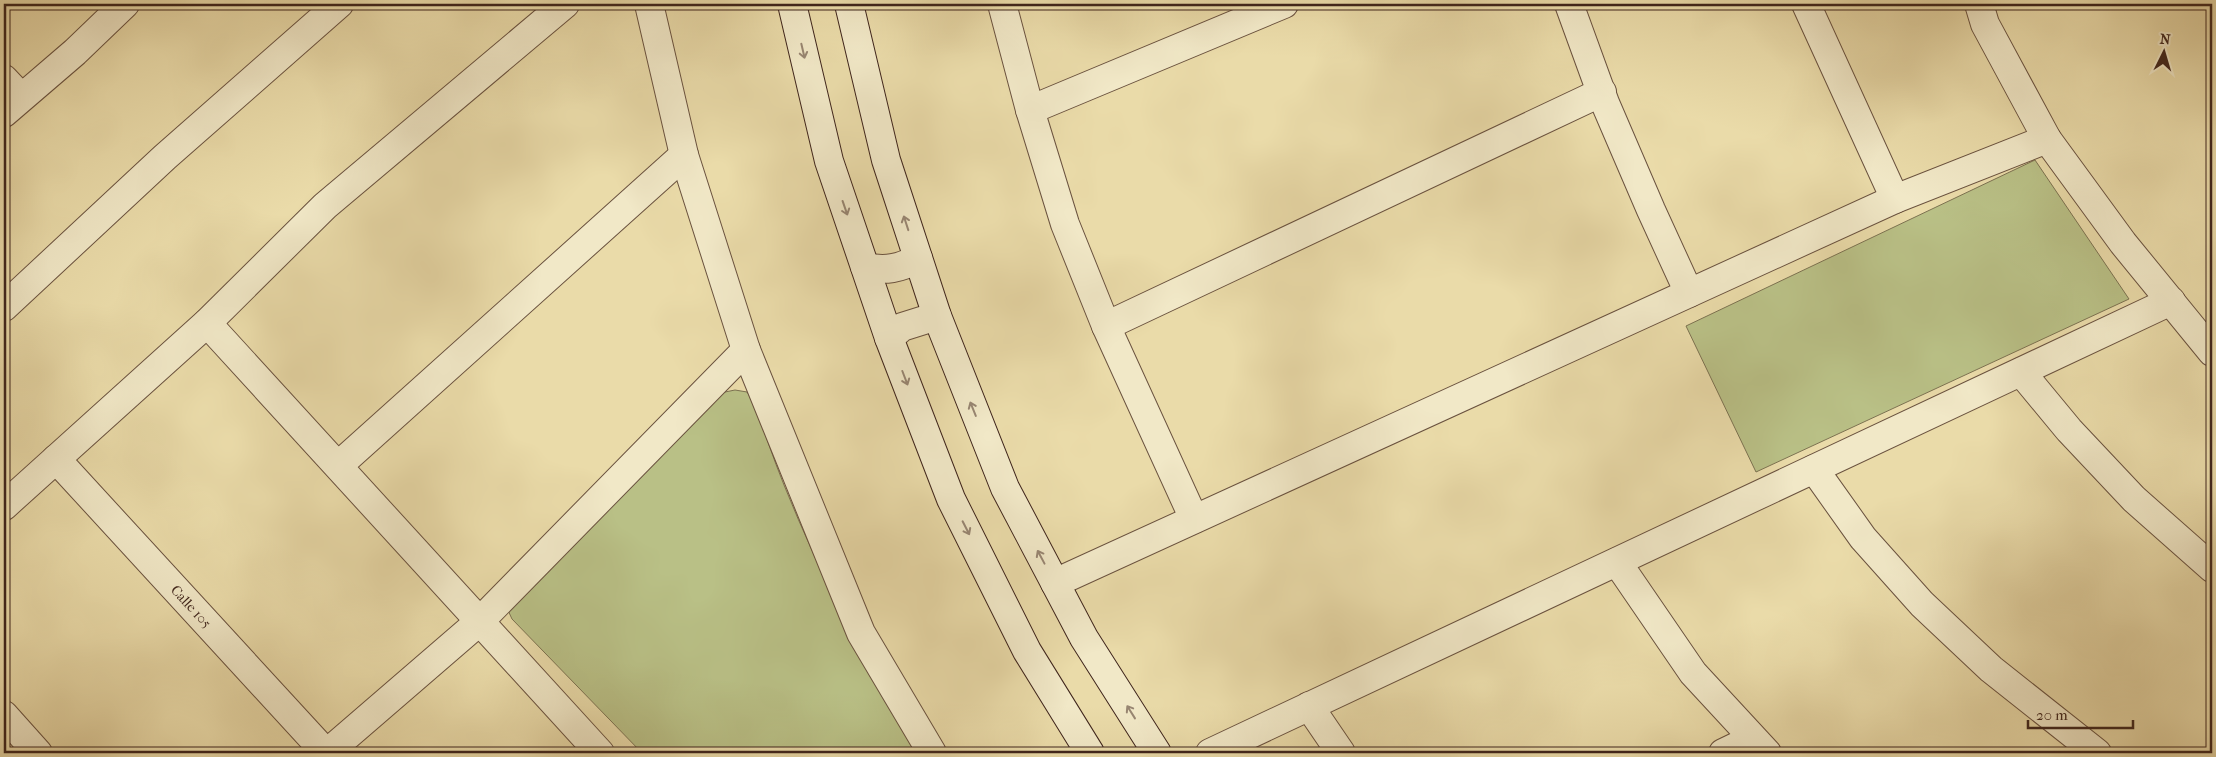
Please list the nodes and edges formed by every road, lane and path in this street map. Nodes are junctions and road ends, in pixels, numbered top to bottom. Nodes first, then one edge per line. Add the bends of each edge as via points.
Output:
1 (125, 4) edge
2 (339, 4) edge
3 (565, 4) edge
4 (649, 4) edge
5 (792, 4) edge
6 (849, 4) edge
7 (1002, 4) edge
8 (1284, 4) edge
9 (1569, 4) edge
10 (1806, 4) edge
11 (1979, 4) edge
12 (1235, 14) edge
13 (1602, 92) junction
14 (9, 96) edge
15 (1030, 110) junction
16 (2047, 139) junction
17 (684, 155) junction
18 (1895, 199) junction
19 (918, 258) junction
20 (865, 267) junction
21 (1689, 292) junction
22 (2171, 301) junction
23 (4, 308) edge
24 (937, 316) junction
25 (207, 323) junction
26 (1106, 326) junction
27 (889, 338) junction
28 (746, 350) junction
29 (2212, 352) edge
30 (2021, 372) junction
31 (56, 459) junction
32 (339, 465) junction
33 (1814, 469) junction
34 (4, 506) edge
35 (1194, 519) junction
36 (1618, 562) junction
37 (2212, 568) edge
38 (1054, 583) junction
39 (480, 621) junction
40 (1309, 706) junction
41 (4, 715) edge
42 (1759, 746) edge
43 (38, 753) edge
44 (327, 753) edge
45 (600, 753) edge
46 (932, 753) edge
47 (1090, 753) edge
48 (1157, 753) edge
49 (1210, 753) edge
50 (1341, 753) edge
51 (1723, 753) edge
52 (2097, 753) edge

1 - 14 street via 75,52
2 - 23 street via 165,157
3 - 25 street via 325,206
4 - 17 street
5 -> 20 street via 829,161
19 -> 6 street via 886,160
7 - 15 street
8 - 12 street
9 - 13 street
10 - 18 street
11 - 16 street via 1986,24
12 - 15 street
13 - 21 street via 1650,210
13 - 26 street
15 - 26 street via 1065,224
16 - 18 street
16 - 22 street via 2123,243
17 - 28 street
17 - 32 street
18 - 21 street
19 - 20 street via 895,268
19 - 24 street
20 - 27 street
21 - 35 street
22 - 29 street
22 - 30 street
24 - 27 street via 902,327
38 -> 24 street via 1005,488
25 - 31 street
25 - 32 street
26 - 35 street
27 -> 47 street via 951,500 1027,651
28 - 39 street
28 - 46 street via 861,633
30 - 33 street
30 - 37 street via 2069,430 2134,499
31 - 34 street
31 - 44 street, Calle 105
32 - 39 street
33 - 36 street
33 - 52 street via 1863,538 1922,604 1991,669
35 - 38 street
36 - 40 street
36 - 42 street via 1693,673
48 -> 38 street via 1084,638
39 - 44 street
39 - 45 street
40 - 49 street
40 - 50 street
41 - 43 street
42 - 51 street

